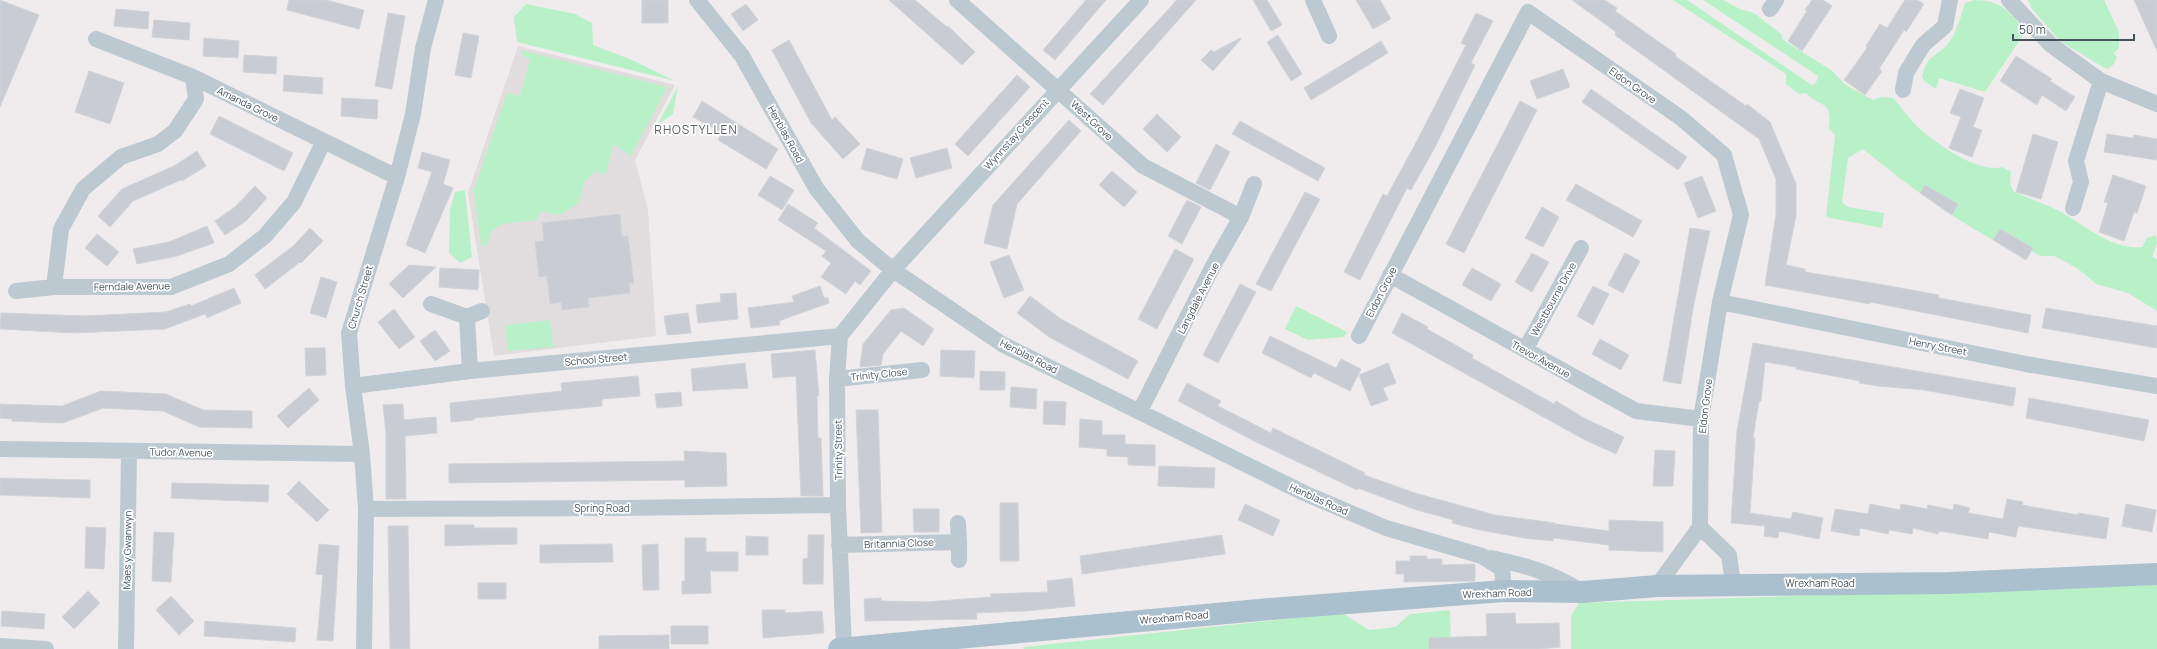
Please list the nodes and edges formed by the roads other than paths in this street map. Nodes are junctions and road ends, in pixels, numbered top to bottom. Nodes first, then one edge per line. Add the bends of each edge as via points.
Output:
1 (436, 0) edge
2 (697, 0) edge
3 (957, 0) edge
4 (1141, 0) edge
5 (1313, 0) edge
6 (1950, 0) edge
7 (2009, 0) edge
8 (1527, 6) edge
9 (1330, 36) dead end
10 (96, 39) dead end
11 (193, 77) junction
12 (2101, 81) junction
13 (1058, 89) junction
14 (1903, 90) dead end
15 (2157, 104) edge
16 (324, 141) junction
17 (397, 177) junction
18 (1254, 184) dead end
19 (2073, 208) dead end
20 (1241, 217) junction
21 (1581, 248) dead end
22 (893, 270) junction
23 (1390, 275) junction
24 (54, 287) junction
25 (16, 291) dead end
26 (1720, 302) junction
27 (431, 304) dead end
28 (482, 311) dead end
29 (467, 317) junction
30 (840, 336) junction
31 (1359, 336) dead end
32 (1525, 350) junction
33 (922, 370) dead end
34 (470, 371) junction
35 (837, 379) junction
36 (353, 386) junction
37 (2157, 386) edge
38 (1140, 411) junction
39 (1701, 419) junction
40 (0, 449) edge
41 (129, 451) junction
42 (362, 454) junction
43 (838, 505) junction
44 (366, 509) junction
45 (958, 523) dead end
46 (1700, 527) junction
47 (959, 542) junction
48 (839, 545) junction
49 (1482, 556) junction
50 (959, 560) dead end
51 (2157, 574) edge
52 (1733, 584) junction
53 (1657, 586) junction
54 (1504, 591) junction
55 (1583, 592) junction
56 (0, 646) edge
57 (841, 648) edge
58 (46, 649) edge
59 (126, 649) edge
60 (364, 649) edge

1 - 17 street, Church Street via 423,48 413,114
2 - 22 street, Henblas Road via 742,56 816,188 858,240
3 - 13 street, West Grove
4 - 13 street, Wynnstay Crescent
5 - 9 street
6 - 14 street via 1945,26 1923,44 1906,73
7 - 12 street via 2051,45
8 - 23 street, Eldon Grove
8 - 26 street, Eldon Grove via 1681,118 1724,155 1741,215
10 - 11 street, Amanda Grove
11 - 16 street, Amanda Grove
11 - 24 street via 196,99 175,131 158,144 121,157 83,189 61,229
12 - 15 street
12 - 19 street via 2076,161 2081,182
13 - 20 street, West Grove via 1143,166
13 - 22 street, Wynnstay Crescent
16 - 17 street, Amanda Grove
16 - 24 street, Ferndale Avenue via 294,202 265,236 229,264 171,287
17 - 36 street, Church Street via 349,332
18 - 20 street, Langdale Avenue
20 - 38 street, Langdale Avenue via 1213,266
21 - 32 street, Westbourne Drive
22 - 30 street
22 - 38 street, Henblas Road via 1002,344
23 - 31 street, Eldon Grove
23 - 32 street, Trevor Avenue
24 - 25 street, Ferndale Avenue
26 - 37 street, Henry Street via 2026,364
26 - 39 street, Eldon Grove
27 - 29 street
28 - 29 street
29 - 34 street
30 - 34 street, School Street
30 - 35 street, Trinity Street
32 - 39 street, Trevor Avenue via 1636,411
33 - 35 street, Trinity Close
34 - 36 street, School Street
35 - 43 street, Trinity Street
36 - 42 street, Church Street
38 - 49 street, Henblas Road via 1304,493 1379,526
39 - 46 street, Eldon Grove
40 - 41 street, Tudor Avenue
41 - 42 street, Tudor Avenue
41 - 59 street, Maes y Gwanwyn
42 - 44 street, Church Street
43 - 44 street, Spring Road
43 - 48 street, Trinity Street
44 - 60 street, Church Street
45 - 47 street
46 - 52 street via 1729,555
46 - 53 street
47 - 48 street, Britannia Close
47 - 50 street
48 - 57 street, Trinity Street
49 - 54 street, Henblas Road via 1502,569
49 - 55 street, Henblas Road via 1528,566 1559,578
51 - 52 main road, Wrexham Road via 1951,583
52 - 53 main road, Wrexham Road
53 - 55 main road, Wrexham Road
54 - 55 main road, Wrexham Road
54 - 57 main road, Wrexham Road via 1270,608
56 - 58 street

